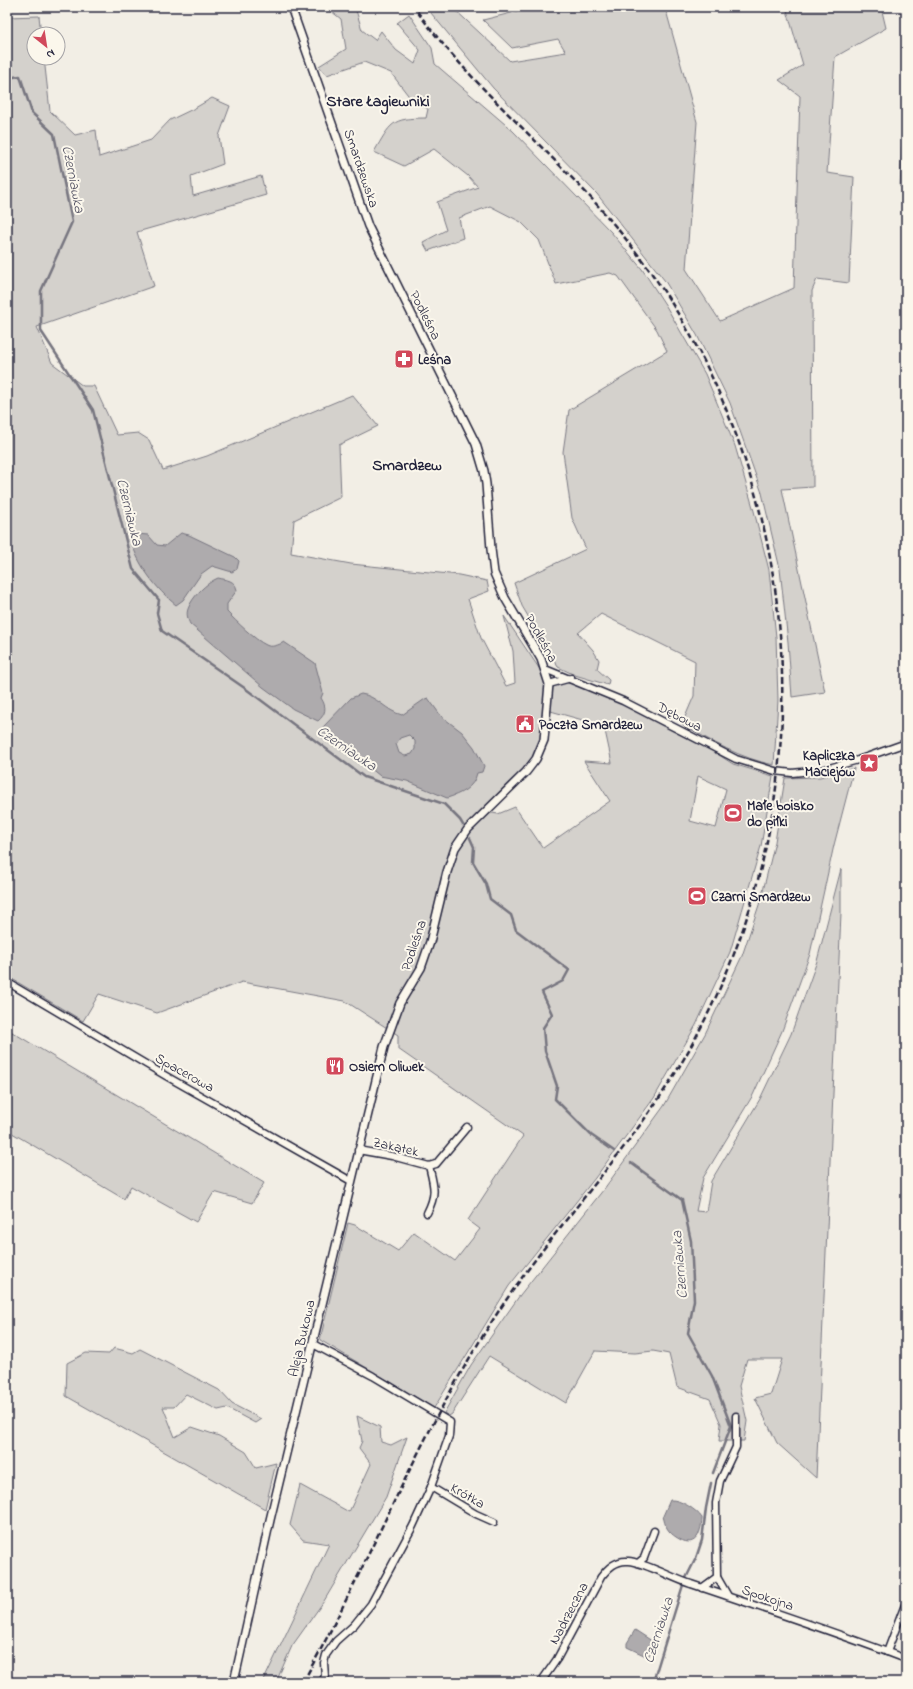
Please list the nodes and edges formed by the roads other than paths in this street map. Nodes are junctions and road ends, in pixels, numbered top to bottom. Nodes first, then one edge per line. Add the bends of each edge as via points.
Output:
1 (291, 7) edge
2 (388, 268) joint
3 (545, 669) junction
4 (571, 678) junction
5 (549, 684) junction
6 (906, 743) edge
7 (7, 982) edge
8 (400, 1003) joint
9 (467, 1127) dead end
10 (358, 1150) junction
11 (429, 1166) junction
12 (351, 1181) junction
13 (427, 1213) dead end
14 (313, 1344) junction
15 (736, 1416) dead end
16 (431, 1487) junction
17 (494, 1522) dead end
18 (654, 1531) dead end
19 (621, 1562) joint
20 (638, 1563) junction
21 (717, 1577) junction
22 (702, 1588) junction
23 (728, 1596) junction
24 (906, 1602) edge
25 (888, 1652) junction
26 (906, 1659) edge
27 (234, 1682) edge
28 (322, 1682) edge
29 (541, 1682) edge

1 - 2 street, Smardzewska via 368,226
2 - 3 street, Podleśna via 476,444 486,484 494,574
3 - 4 street, Dębowa
3 - 5 street, Podleśna
4 - 5 street
4 - 6 street, Dębowa via 623,701 736,759 778,771 792,773 822,770
5 - 8 street, Podleśna via 546,728 540,752 526,772 468,829 455,848 430,942 413,982
7 - 12 street, Spacerowa
8 - 10 street, Aleja Bukowa via 384,1047
9 - 11 street, Zakątek via 436,1164
10 - 11 street, Zakątek
10 - 12 street, Aleja Bukowa
11 - 13 street, Zakątek via 435,1191
12 - 14 street, Aleja Bukowa
14 - 16 street via 450,1422 449,1436
14 - 27 street, Aleja Bukowa
15 - 21 street via 736,1447 720,1481 716,1503
16 - 17 street, Krótka
16 - 28 street via 376,1597 326,1655 325,1676
18 - 20 street via 644,1558
19 - 20 street, Spokojna
19 - 29 street, Nadrzeczna via 611,1566 601,1577 557,1659
20 - 22 street, Spokojna
21 - 22 street
21 - 23 street
22 - 23 street, Spokojna
23 - 25 street, Spokojna
24 - 25 street
25 - 26 street, Spokojna

